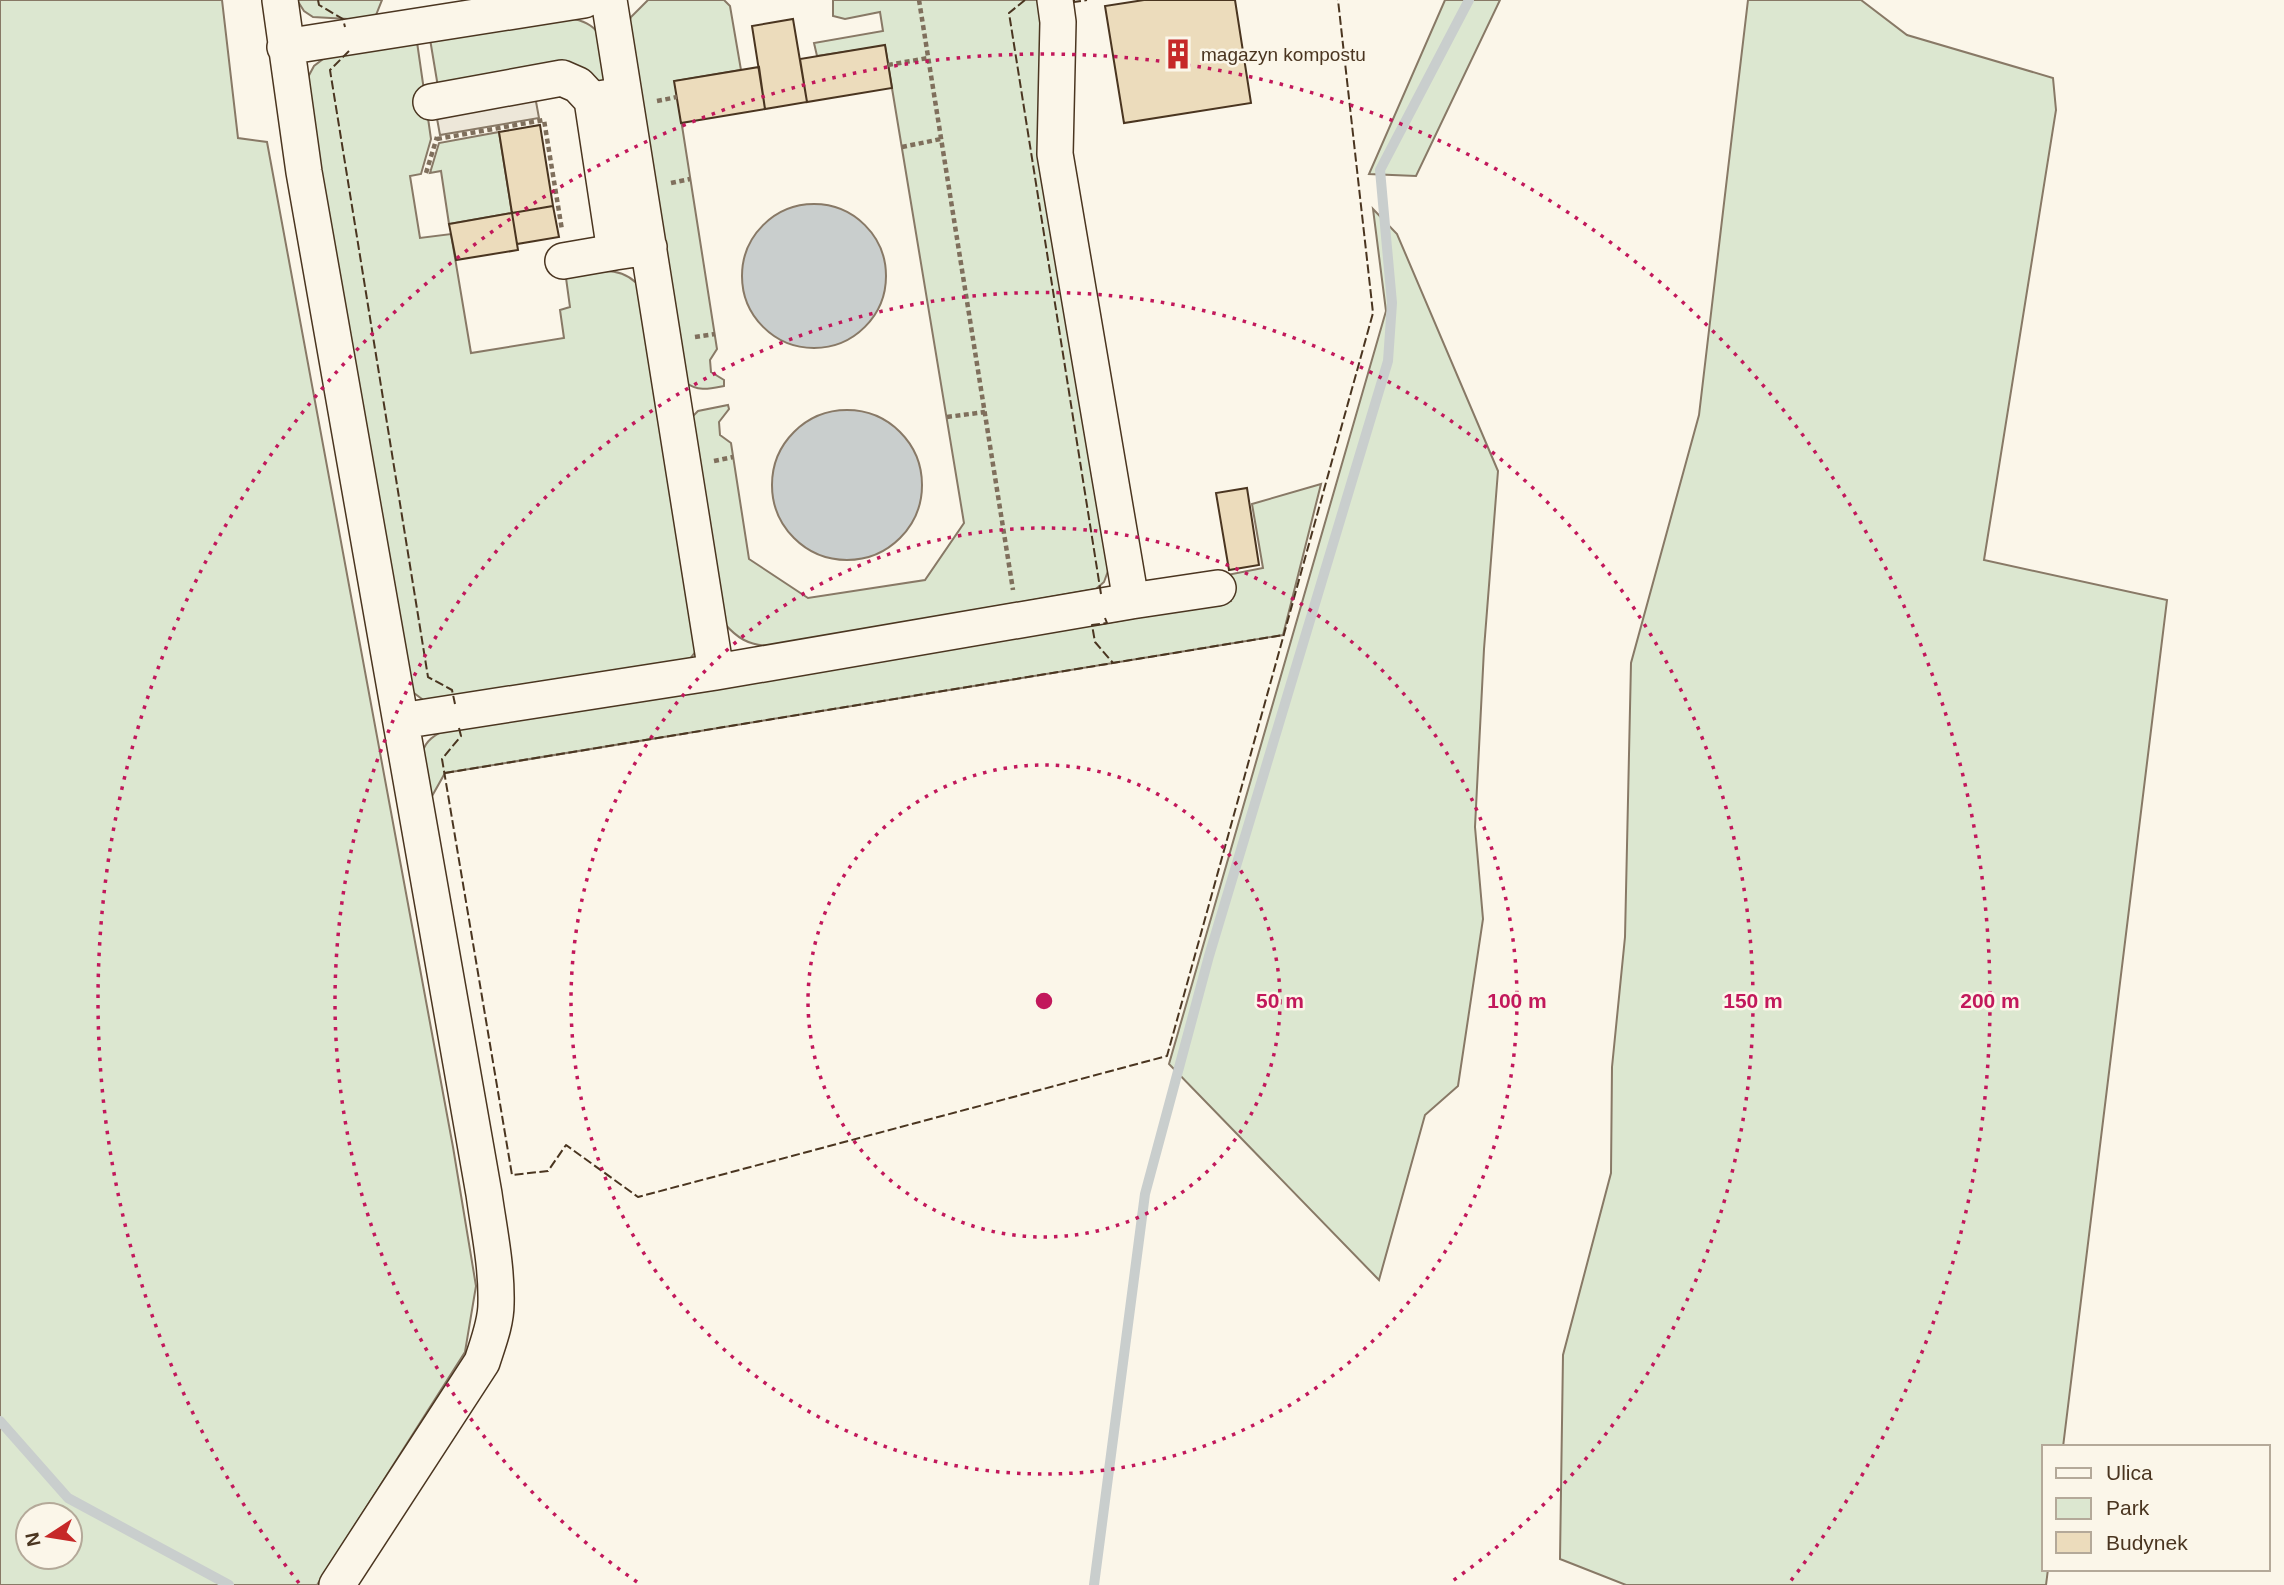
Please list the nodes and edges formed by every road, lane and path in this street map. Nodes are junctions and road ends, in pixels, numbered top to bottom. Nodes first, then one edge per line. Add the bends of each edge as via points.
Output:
1 (280, 0) edge
2 (584, 0) edge
3 (609, 0) edge
4 (919, 0) edge
5 (1055, 0) edge
6 (400, 15) edge
7 (285, 47) junction
8 (928, 58) junction
9 (888, 65) dead end
10 (677, 97) dead end
11 (623, 99) junction
12 (431, 102) dead end
13 (437, 139) dead end
14 (941, 139) junction
15 (902, 147) dead end
16 (691, 179) dead end
17 (671, 183) dead end
18 (649, 247) junction
19 (615, 252) junction
20 (565, 261) joint
21 (715, 334) dead end
22 (696, 337) dead end
23 (985, 412) junction
24 (947, 418) dead end
25 (733, 457) dead end
26 (715, 460) dead end
27 (1218, 588) dead end
28 (1131, 601) junction
29 (1018, 620) junction
30 (716, 672) junction
31 (401, 721) junction
32 (337, 1585) edge

1 - 7 street
2 - 6 street
3 - 11 street
4 - 8 path
5 - 28 street via 1055,154
6 - 7 street
7 - 31 street
8 - 9 path
8 - 14 path
10 - 11 path
11 - 12 street via 562,78
11 - 18 street
11 - 19 street
13 - 20 path via 544,120
14 - 15 path
14 - 23 path
16 - 17 path
18 - 19 street
18 - 30 street
19 - 20 street
21 - 22 path
23 - 24 path
23 - 29 path
25 - 26 path
27 - 28 street
28 - 29 street
29 - 30 street
30 - 31 street
31 - 32 street via 484,1194 496,1305 482,1362

